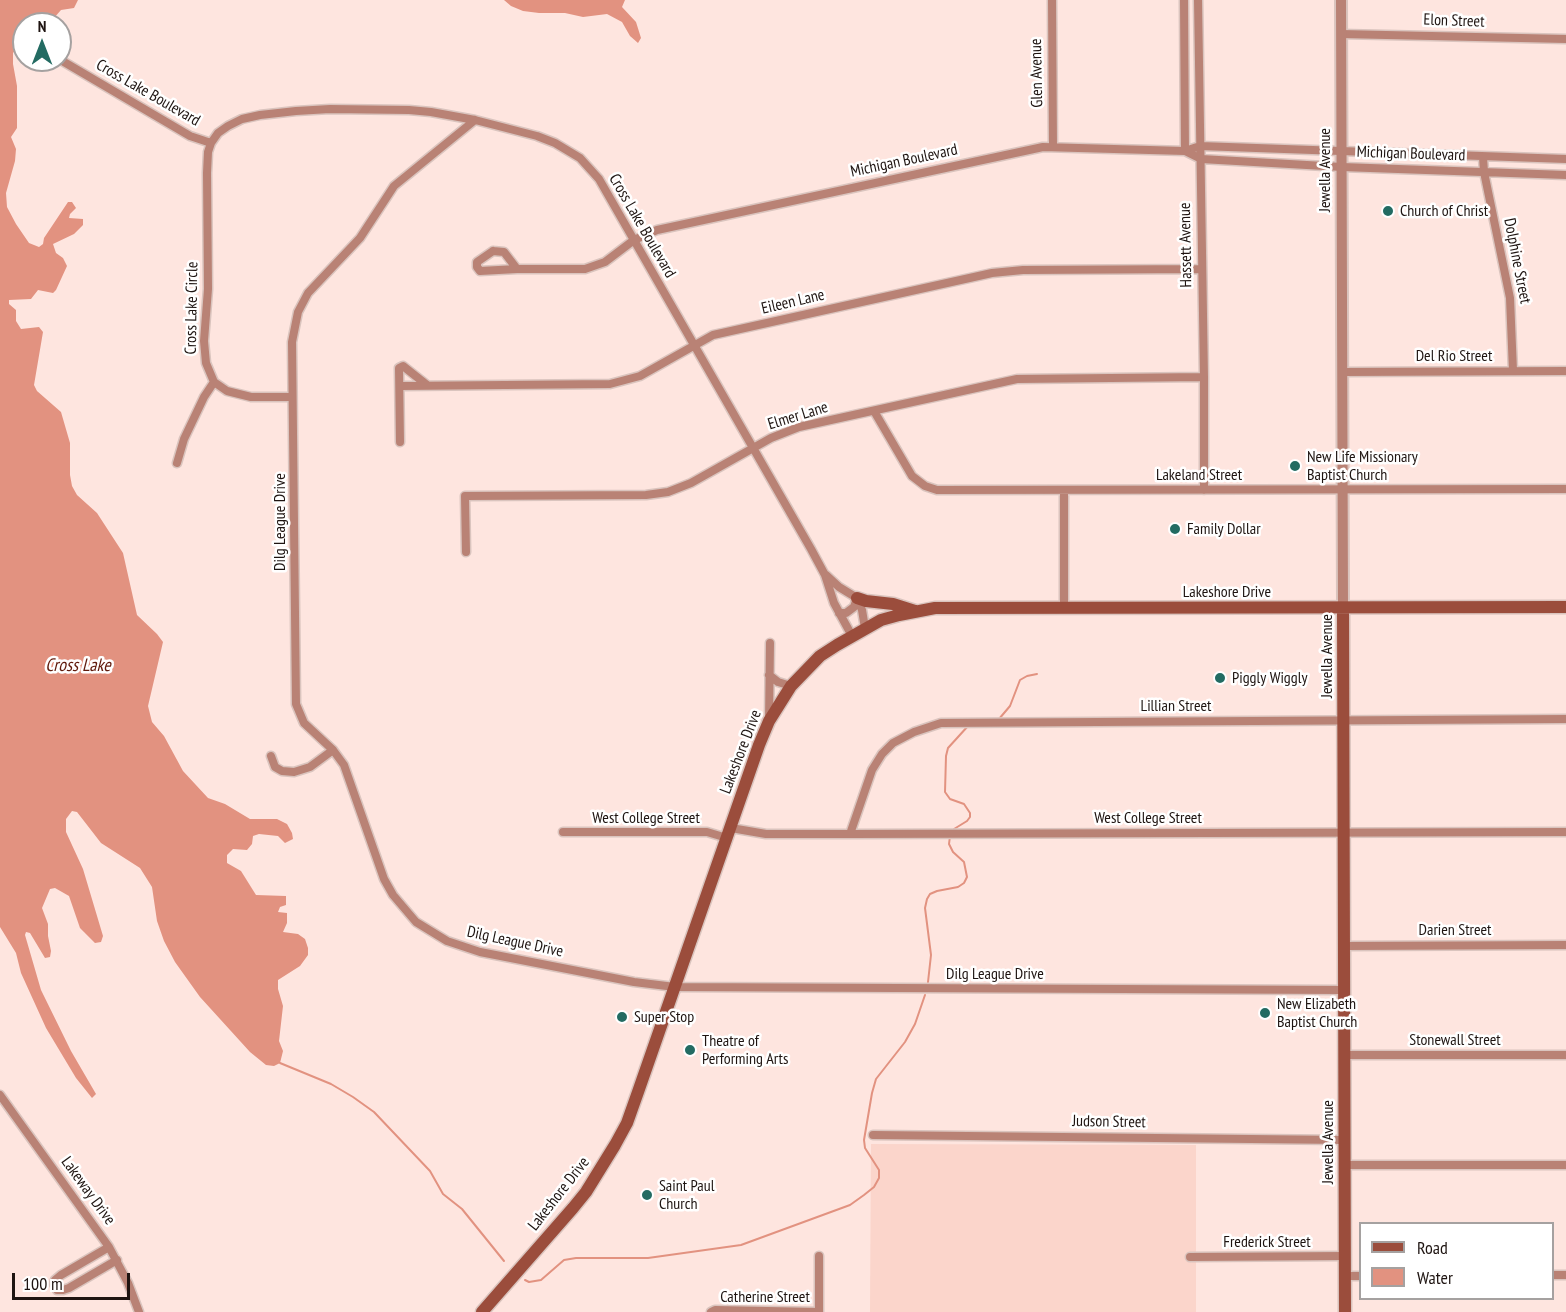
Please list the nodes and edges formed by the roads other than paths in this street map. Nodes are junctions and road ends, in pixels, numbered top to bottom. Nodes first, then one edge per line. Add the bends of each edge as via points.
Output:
1 (1052, 0) edge
2 (1184, 0) edge
3 (1198, 0) edge
4 (1341, 0) edge
5 (1341, 34) junction
6 (1566, 39) edge
7 (72, 67) edge
8 (475, 120) junction
9 (211, 143) junction
10 (1053, 146) junction
11 (1200, 146) junction
12 (1185, 151) junction
13 (1342, 152) junction
14 (1483, 157) junction
15 (1200, 159) junction
16 (1566, 159) edge
17 (1342, 167) junction
18 (1484, 172) junction
19 (1566, 175) edge
20 (634, 240) junction
21 (517, 269) dead end
22 (1202, 269) junction
23 (694, 345) junction
24 (1514, 371) junction
25 (1566, 371) edge
26 (1342, 372) junction
27 (1204, 377) junction
28 (214, 382) junction
29 (400, 386) junction
30 (427, 386) junction
31 (292, 397) junction
32 (874, 411) junction
33 (400, 442) dead end
34 (753, 449) junction
35 (177, 463) dead end
36 (1566, 489) edge
37 (1064, 490) junction
38 (1203, 490) junction
39 (1343, 490) junction
40 (466, 552) dead end
41 (825, 575) junction
42 (853, 596) junction
43 (834, 603) junction
44 (1566, 607) edge
45 (1064, 608) junction
46 (1343, 608) junction
47 (916, 611) junction
48 (839, 613) junction
49 (865, 628) junction
50 (852, 636) junction
51 (770, 643) dead end
52 (769, 675) junction
53 (791, 686) junction
54 (1566, 719) edge
55 (1344, 720) junction
56 (769, 721) junction
57 (333, 750) junction
58 (271, 756) dead end
59 (563, 832) dead end
60 (1344, 832) junction
61 (1566, 832) edge
62 (729, 833) junction
63 (850, 834) junction
64 (1344, 945) junction
65 (1566, 945) edge
66 (675, 987) junction
67 (1344, 990) junction
68 (1344, 1055) junction
69 (1566, 1055) edge
70 (0, 1095) edge
71 (873, 1135) dead end
72 (1345, 1140) junction
73 (1345, 1165) junction
74 (1566, 1165) edge
75 (109, 1247) junction
76 (819, 1256) dead end
77 (1345, 1256) junction
78 (1190, 1257) dead end
79 (117, 1260) junction
80 (1345, 1276) junction
81 (1359, 1276) edge
82 (139, 1312) edge
83 (482, 1312) edge
84 (711, 1312) edge
85 (819, 1312) edge
86 (1345, 1312) edge

1 - 10 street, Glen Avenue
2 - 12 street
3 - 11 street, Hassett Avenue
4 - 5 street, Jewella Avenue
5 - 6 street, Elon Street
5 - 13 street, Jewella Avenue
7 - 9 street, Cross Lake Boulevard via 190,136
8 - 9 street, Cross Lake Boulevard via 409,110 272,113 242,119 218,133
8 - 20 street, Cross Lake Boulevard via 537,136 572,152 599,179
8 - 31 street, Dilg League Drive via 394,186 360,238 308,293 294,332
9 - 28 street, Cross Lake Circle via 204,341 206,363
10 - 12 street, Michigan Boulevard
10 - 20 street, Michigan Boulevard via 657,230
11 - 12 street, Michigan Boulevard
11 - 13 street, Michigan Boulevard
11 - 15 street, Hassett Avenue
12 - 15 street, Michigan Boulevard
13 - 14 street, Michigan Boulevard
13 - 17 street, Jewella Avenue
14 - 16 street, Michigan Boulevard
14 - 18 street, Dolphine Street
15 - 17 street, Michigan Boulevard
15 - 22 street, Hassett Avenue
17 - 18 street, Michigan Boulevard
17 - 26 street, Jewella Avenue
18 - 19 street, Michigan Boulevard
18 - 24 street, Dolphine Street via 1510,298
20 - 21 street, Michigan Boulevard via 592,267
20 - 23 street, Cross Lake Boulevard
22 - 23 street, Eileen Lane via 992,273 713,335
22 - 27 street, Hassett Avenue
23 - 30 street, Eileen Lane via 640,376 610,384
23 - 34 street, Cross Lake Boulevard
24 - 25 street, Del Rio Street
24 - 26 street, Del Rio Street
26 - 39 street, Jewella Avenue
27 - 32 street, Elmer Lane via 1017,379
27 - 38 street, Hassett Avenue
28 - 31 street via 227,391 251,397
28 - 35 street via 184,439
29 - 30 street, Eileen Lane
29 - 30 street via 399,368 403,366
29 - 33 street
31 - 57 street, Dilg League Drive via 296,704 304,723
32 - 34 street, Elmer Lane via 799,427
32 - 37 street, Lakeland Street via 907,469 931,488
34 - 40 street, Elmer Lane via 691,483 657,494 465,496
34 - 41 street, Cross Lake Boulevard
36 - 39 street, Lakeland Street
37 - 38 street, Lakeland Street
37 - 45 street
38 - 39 street, Lakeland Street
39 - 46 street, Jewella Avenue
41 - 42 street, Cross Lake Boulevard
41 - 43 street, Cross Lake Boulevard
42 - 43 street
42 - 47 main road
42 - 48 street via 854,607
42 - 49 street via 862,610
43 - 48 street, Cross Lake Boulevard
44 - 46 main road, Lakeshore Drive
45 - 46 main road, Lakeshore Drive
45 - 47 main road, Lakeshore Drive via 960,607
46 - 55 main road, Jewella Avenue
47 - 49 main road, Lakeshore Drive
48 - 50 street, Cross Lake Boulevard
49 - 50 main road, Lakeshore Drive
50 - 53 main road, Lakeshore Drive via 820,656
51 - 52 street
52 - 53 street
52 - 56 street
53 - 56 main road, Lakeshore Drive
54 - 55 street, Lillian Street
55 - 60 main road, Jewella Avenue
55 - 63 street, Lillian Street via 955,722 928,726 900,739 878,760
56 - 62 main road, Lakeshore Drive
57 - 58 street via 310,767 294,772 275,767
57 - 66 street, Dilg League Drive via 349,776 384,879 404,909 430,932 480,952
59 - 62 street, West College Street
60 - 61 street, West College Street
60 - 63 street, West College Street
60 - 64 main road, Jewella Avenue
62 - 63 street, West College Street
62 - 66 main road, Lakeshore Drive
64 - 65 street, Darien Street
64 - 67 main road, Jewella Avenue
66 - 67 street, Dilg League Drive
66 - 83 main road, Lakeshore Drive via 627,1123 601,1169 573,1208
67 - 68 main road, Jewella Avenue
68 - 69 street, Stonewall Street
68 - 72 main road, Jewella Avenue
70 - 75 street, Lakeway Drive
71 - 72 street, Judson Street
72 - 73 main road, Jewella Avenue
73 - 74 street
73 - 77 main road, Jewella Avenue
75 - 79 street, Lakeway Drive
75 - 79 street via 61,1275 55,1280 57,1290 69,1288
76 - 85 street
77 - 78 street, Frederick Street
77 - 80 main road, Jewella Avenue
79 - 82 street, Lakeway Drive
80 - 81 street
80 - 86 main road, Jewella Avenue
84 - 85 street, Catherine Street

